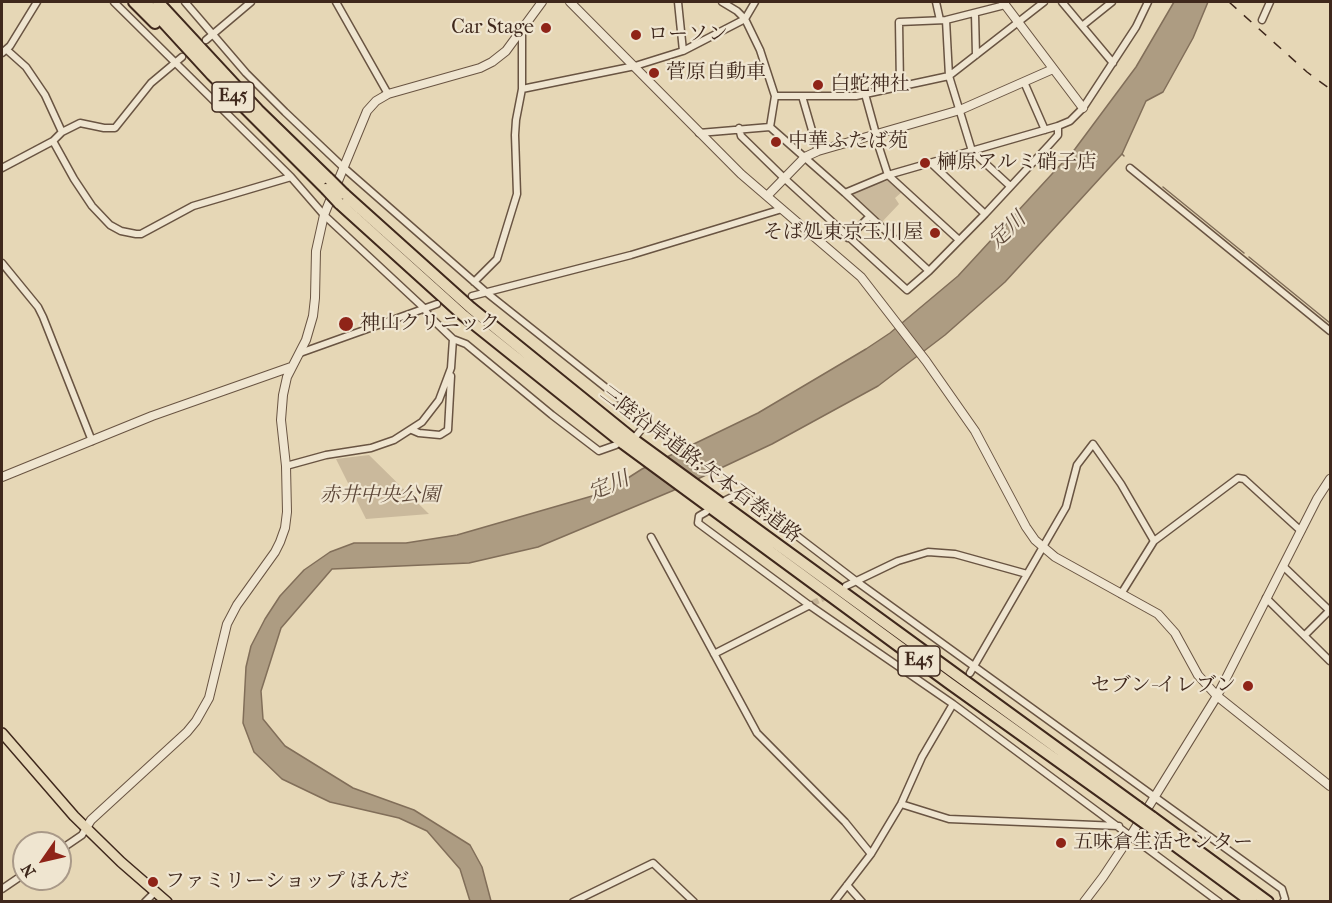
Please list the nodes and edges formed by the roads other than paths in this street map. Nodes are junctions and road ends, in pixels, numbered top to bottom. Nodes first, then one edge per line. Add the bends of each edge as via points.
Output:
1 (37, 2) edge
2 (114, 2) edge
3 (134, 2) edge
4 (145, 2) edge
5 (158, 2) edge
6 (185, 2) edge
7 (251, 2) edge
8 (336, 2) edge
9 (542, 2) edge
10 (570, 2) edge
11 (678, 2) edge
12 (722, 2) edge
13 (755, 2) edge
14 (936, 2) edge
15 (1044, 2) edge
16 (1062, 2) edge
17 (1112, 2) edge
18 (1148, 2) edge
19 (1270, 2) edge
20 (1004, 3) edge
21 (975, 14) junction
22 (745, 19) junction
23 (943, 20) junction
24 (1262, 20) dead end
25 (1018, 23) junction
26 (1082, 26) junction
27 (522, 30) junction
28 (213, 33) junction
29 (206, 40) dead end
30 (4, 51) edge
31 (683, 51) junction
32 (976, 55) junction
33 (182, 57) dead end
34 (175, 62) junction
35 (1113, 63) junction
36 (635, 66) junction
37 (1053, 69) junction
38 (949, 76) junction
39 (1024, 82) junction
40 (900, 86) junction
41 (522, 89) junction
42 (388, 94) junction
43 (865, 94) junction
44 (775, 96) junction
45 (802, 96) junction
46 (1083, 108) junction
47 (960, 110) junction
48 (253, 117) junction
49 (1058, 126) junction
50 (770, 127) junction
51 (739, 128) junction
52 (1045, 130) junction
53 (62, 132) junction
54 (699, 133) junction
55 (876, 134) junction
56 (52, 141) junction
57 (818, 151) junction
58 (972, 151) junction
59 (805, 157) junction
60 (931, 163) junction
61 (343, 167) junction
62 (2, 168) edge
63 (1130, 168) dead end
64 (888, 175) junction
65 (291, 177) junction
66 (784, 178) junction
67 (328, 184) junction
68 (1010, 186) junction
69 (845, 193) junction
70 (767, 196) junction
71 (782, 209) junction
72 (985, 214) junction
73 (324, 215) junction
74 (869, 217) junction
75 (848, 238) junction
76 (960, 240) junction
77 (2, 263) edge
78 (929, 271) junction
79 (474, 282) junction
80 (487, 294) junction
81 (472, 296) dead end
82 (437, 304) dead end
83 (424, 308) junction
84 (1330, 331) edge
85 (453, 339) junction
86 (300, 353) junction
87 (291, 367) junction
88 (451, 368) junction
89 (412, 430) junction
90 (92, 441) junction
91 (627, 441) junction
92 (286, 466) junction
93 (2, 477) edge
94 (1330, 479) edge
95 (714, 505) junction
96 (1301, 531) junction
97 (651, 537) dead end
98 (1154, 541) junction
99 (1043, 548) junction
100 (1283, 566) junction
101 (1027, 574) junction
102 (856, 581) junction
103 (846, 586) dead end
104 (1121, 594) junction
105 (1266, 598) junction
106 (811, 604) junction
107 (1330, 611) edge
108 (1305, 634) junction
109 (714, 654) junction
110 (1330, 661) edge
111 (974, 665) junction
112 (970, 673) dead end
113 (1216, 696) junction
114 (953, 704) junction
115 (2, 733) edge
116 (1330, 786) edge
117 (1154, 798) junction
118 (901, 804) junction
119 (1149, 821) junction
120 (1119, 826) junction
121 (86, 828) junction
122 (1131, 835) junction
123 (72, 842) edge
124 (871, 854) junction
125 (848, 885) junction
126 (156, 891) junction
127 (145, 902) edge
128 (167, 902) edge
129 (573, 902) edge
130 (694, 902) edge
131 (834, 902) edge
132 (862, 902) edge
133 (1084, 902) edge
134 (1219, 902) edge
135 (1252, 902) edge
136 (1268, 902) edge
137 (1283, 902) edge

1 - 30 street
2 - 34 street
3 - 48 highway
4 - 48 highway, 三陸沿岸道路;矢本石巻道路 / E45
5 - 67 highway, 三陸沿岸道路;矢本石巻道路 / E45
6 - 28 street
7 - 28 street
8 - 42 street
9 - 27 street
10 - 36 street
11 - 31 street
12 - 22 street
13 - 22 street
14 - 23 street
15 - 25 street
16 - 26 street
17 - 26 street
18 - 35 street
19 - 24 street
20 - 21 street
20 - 25 street
21 - 23 street
21 - 32 street
22 - 31 street
22 - 44 street
23 - 38 street
23 - 40 street via 899,22
25 - 32 street
25 - 37 street
26 - 35 street
27 - 41 street
27 - 42 street via 506,51 480,68
28 - 29 street
28 - 61 street via 246,73
30 - 53 street via 26,66
31 - 36 street
32 - 38 street
33 - 34 street
34 - 53 street via 144,90 115,128 80,123
34 - 65 street
35 - 46 street
36 - 41 street
36 - 54 street
37 - 39 street
37 - 46 street
38 - 40 street
38 - 47 street
39 - 47 street
39 - 52 street
40 - 43 street
41 - 79 street via 516,120 515,202 497,259
42 - 61 street via 367,111
43 - 45 street
43 - 55 street
44 - 45 street
44 - 50 street
45 - 57 street
46 - 49 street
47 - 55 street
47 - 58 street
48 - 67 highway, 三陸沿岸道路;矢本石巻道路 / E45
49 - 52 street
49 - 68 street via 1058,135
50 - 51 street
50 - 59 street
51 - 54 street
51 - 66 street via 741,136
52 - 58 street
53 - 56 street
54 - 70 street
55 - 57 street
55 - 64 street
56 - 62 street
56 - 65 street via 92,206 110,225 136,234 193,206
57 - 59 street
58 - 60 street
58 - 68 street
59 - 66 street
59 - 69 street
60 - 64 street
60 - 72 street
61 - 73 street
61 - 79 street
63 - 84 street
64 - 69 street
64 - 76 street
65 - 73 street
66 - 70 street
66 - 75 street
67 - 91 highway, 三陸沿岸道路;矢本石巻道路 / E45, bridge
68 - 72 street
69 - 74 street
70 - 71 street
71 - 80 street
71 - 99 street via 861,277 896,322 975,431 1026,527
72 - 76 street
73 - 83 street
73 - 86 street via 316,252 313,316
74 - 75 street
74 - 78 street
75 - 78 street via 907,290
76 - 78 street
77 - 90 street via 38,307
79 - 80 street
80 - 81 street
80 - 91 street via 644,420 645,426
82 - 83 street
83 - 85 street
83 - 86 street
85 - 88 street
85 - 91 street via 466,344 599,451
86 - 87 street
87 - 90 street
87 - 92 street via 281,420
88 - 89 street via 439,400
88 - 89 street via 448,430 440,435
89 - 92 street via 371,448
90 - 93 street
91 - 95 highway, 三陸沿岸道路;矢本石巻道路 / E45
92 - 121 street via 285,528 275,552 227,624 216,675 202,712 187,732
94 - 96 street
95 - 102 street via 742,494
95 - 106 street via 699,516 698,523
95 - 119 highway, 三陸沿岸道路;矢本石巻道路 / E45, bridge
96 - 98 street via 1238,478
96 - 100 street
97 - 109 street
98 - 99 street via 1093,444 1077,465 1066,507
98 - 104 street
99 - 101 street
99 - 104 street
100 - 105 street
100 - 107 street
101 - 102 street via 955,554 928,552
101 - 111 street
102 - 103 street
102 - 111 street
104 - 113 street via 1170,626 1198,675
105 - 108 street
105 - 113 street
106 - 109 street
106 - 114 street
107 - 108 street
108 - 110 street
109 - 124 street via 757,733 845,822
111 - 112 street
111 - 117 street
113 - 116 street
113 - 117 street
114 - 118 street via 922,757
114 - 120 street
115 - 121 main road
117 - 122 street
117 - 137 street via 1282,890
118 - 120 street via 949,819
118 - 124 street
119 - 135 highway, 三陸沿岸道路;矢本石巻道路 / E45
119 - 136 highway, 三陸沿岸道路;矢本石巻道路 / E45
120 - 122 street
121 - 123 street
121 - 126 main road
122 - 133 street
122 - 134 street
124 - 125 street
125 - 131 street
125 - 132 street
126 - 127 street
126 - 128 main road
129 - 130 street via 653,863

